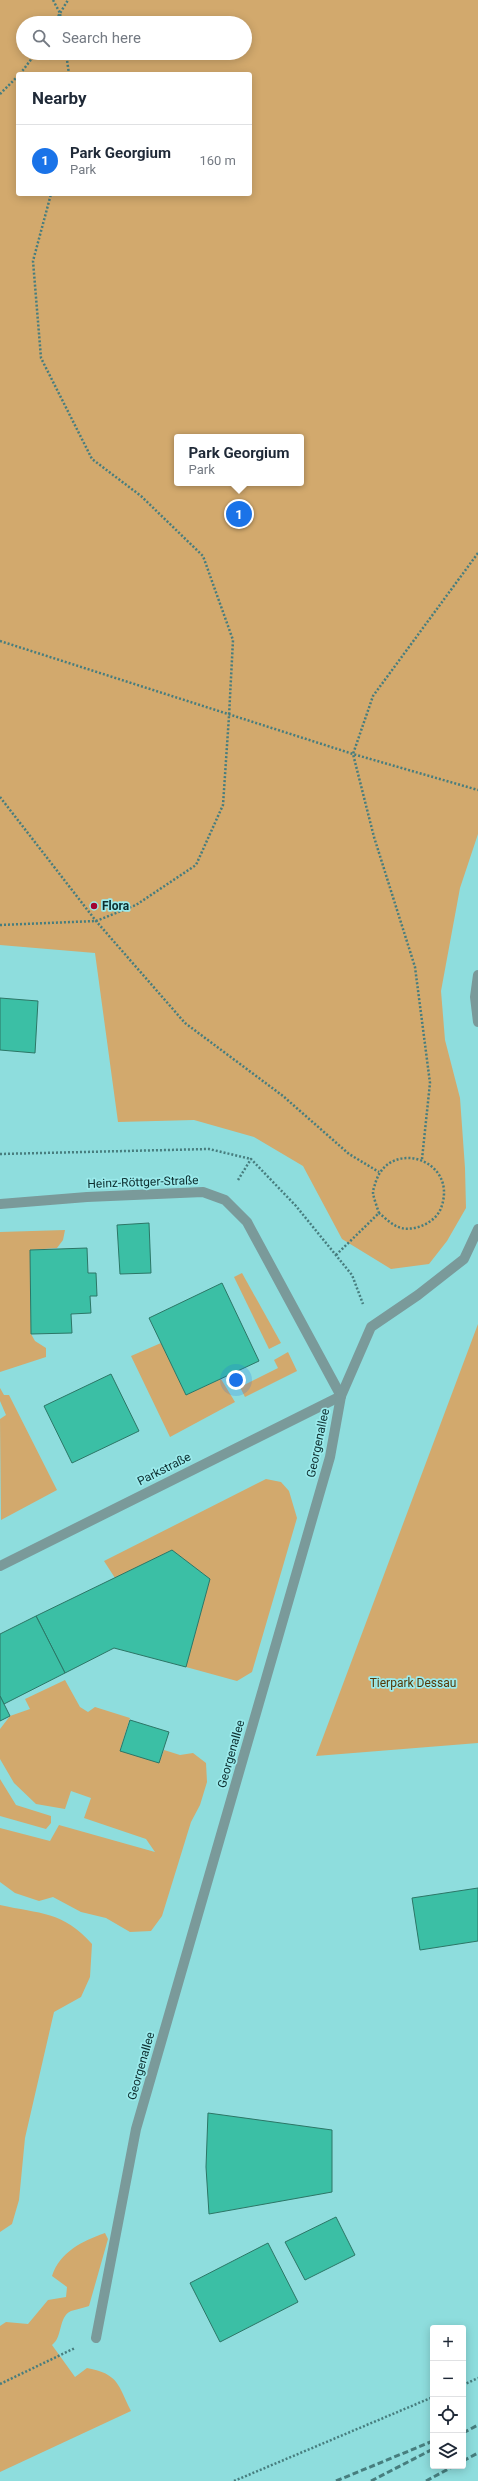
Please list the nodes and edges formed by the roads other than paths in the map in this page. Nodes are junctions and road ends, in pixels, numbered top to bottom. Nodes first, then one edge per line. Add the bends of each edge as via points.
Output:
1 (478, 975) edge
2 (478, 1022) edge
3 (0, 1204) edge
4 (478, 1229) edge
5 (341, 1396) junction
6 (0, 1566) edge
7 (96, 2338) road end

1 - 2 street via 475,997
3 - 5 street, Heinz-Röttger-Straße via 203,1192 225,1200 247,1222
4 - 5 street, Georgenallee via 464,1259 371,1327
5 - 6 street, Parkstraße
5 - 7 street, Georgenallee via 330,1457 136,2129

